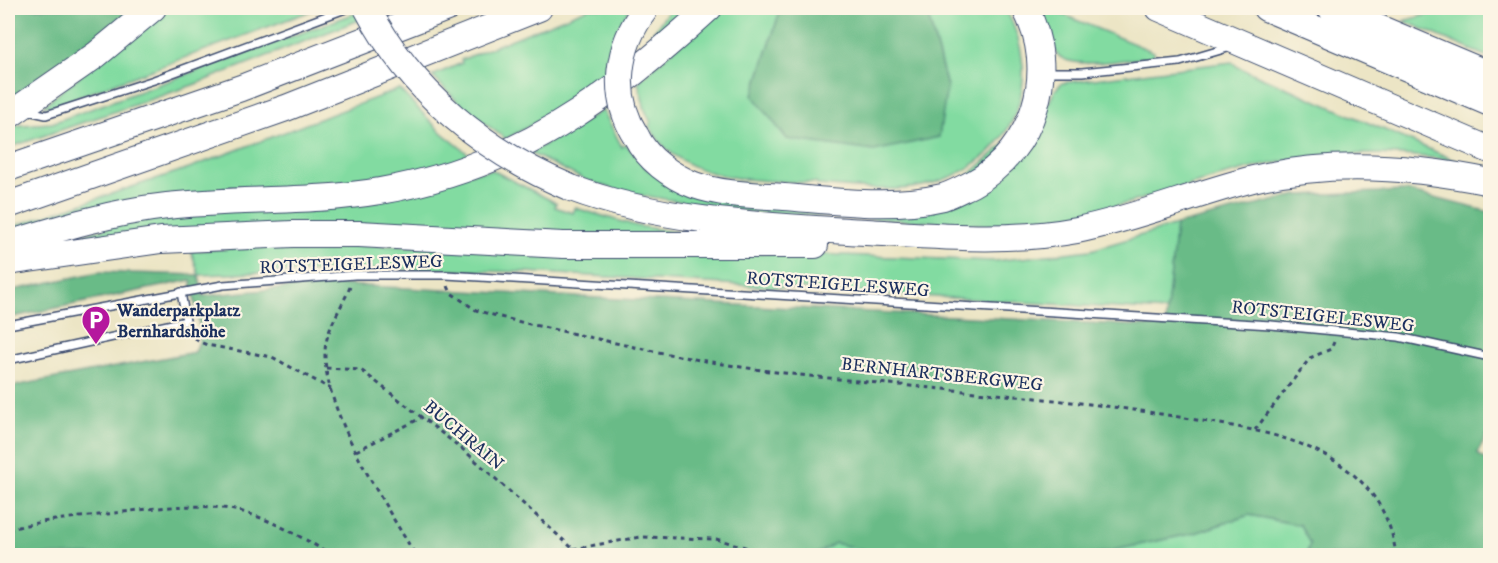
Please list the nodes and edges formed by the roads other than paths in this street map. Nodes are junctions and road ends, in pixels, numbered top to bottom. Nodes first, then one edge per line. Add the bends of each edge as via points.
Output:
1 (153, 8) edge
2 (348, 8) edge
3 (368, 8) edge
4 (447, 8) edge
5 (539, 8) edge
6 (646, 8) edge
7 (709, 8) edge
8 (1025, 8) edge
9 (1159, 8) edge
10 (1266, 8) edge
11 (1331, 8) edge
12 (1243, 43) junction
13 (1041, 72) junction
14 (1491, 75) edge
15 (1491, 103) edge
16 (13, 113) edge
17 (1491, 150) edge
18 (8, 168) edge
19 (1491, 182) edge
20 (8, 205) edge
21 (886, 233) junction
22 (8, 244) edge
23 (8, 262) edge
24 (181, 292) junction
25 (8, 326) edge
26 (1491, 357) edge
27 (8, 360) edge

1 - 16 highway via 96,55
2 - 16 lane via 154,80 46,115
3 - 21 highway, bridge via 401,61 446,111 504,155 571,188 623,205 684,218
4 - 18 highway via 241,88
5 - 20 highway via 275,112
6 - 13 highway, bridge via 630,32 619,73 621,101 647,152 668,172 710,190 870,202 945,196 987,175 1018,144 1036,108
7 - 22 highway via 586,109 525,144 467,168 351,195 137,210
8 - 13 highway via 1036,36
9 - 12 highway
10 - 15 highway
11 - 14 highway
12 - 13 lane via 1180,62
12 - 17 highway
19 - 21 highway via 1397,168 1318,169 1255,179 1108,223 1054,233 995,238
21 - 23 highway via 836,245 602,246 359,234 265,235 142,242
24 - 25 lane, ROTSTEIGELESWEG
24 - 26 lane, ROTSTEIGELESWEG via 355,275 447,275 1341,330 1410,339
24 - 27 lane via 186,321

